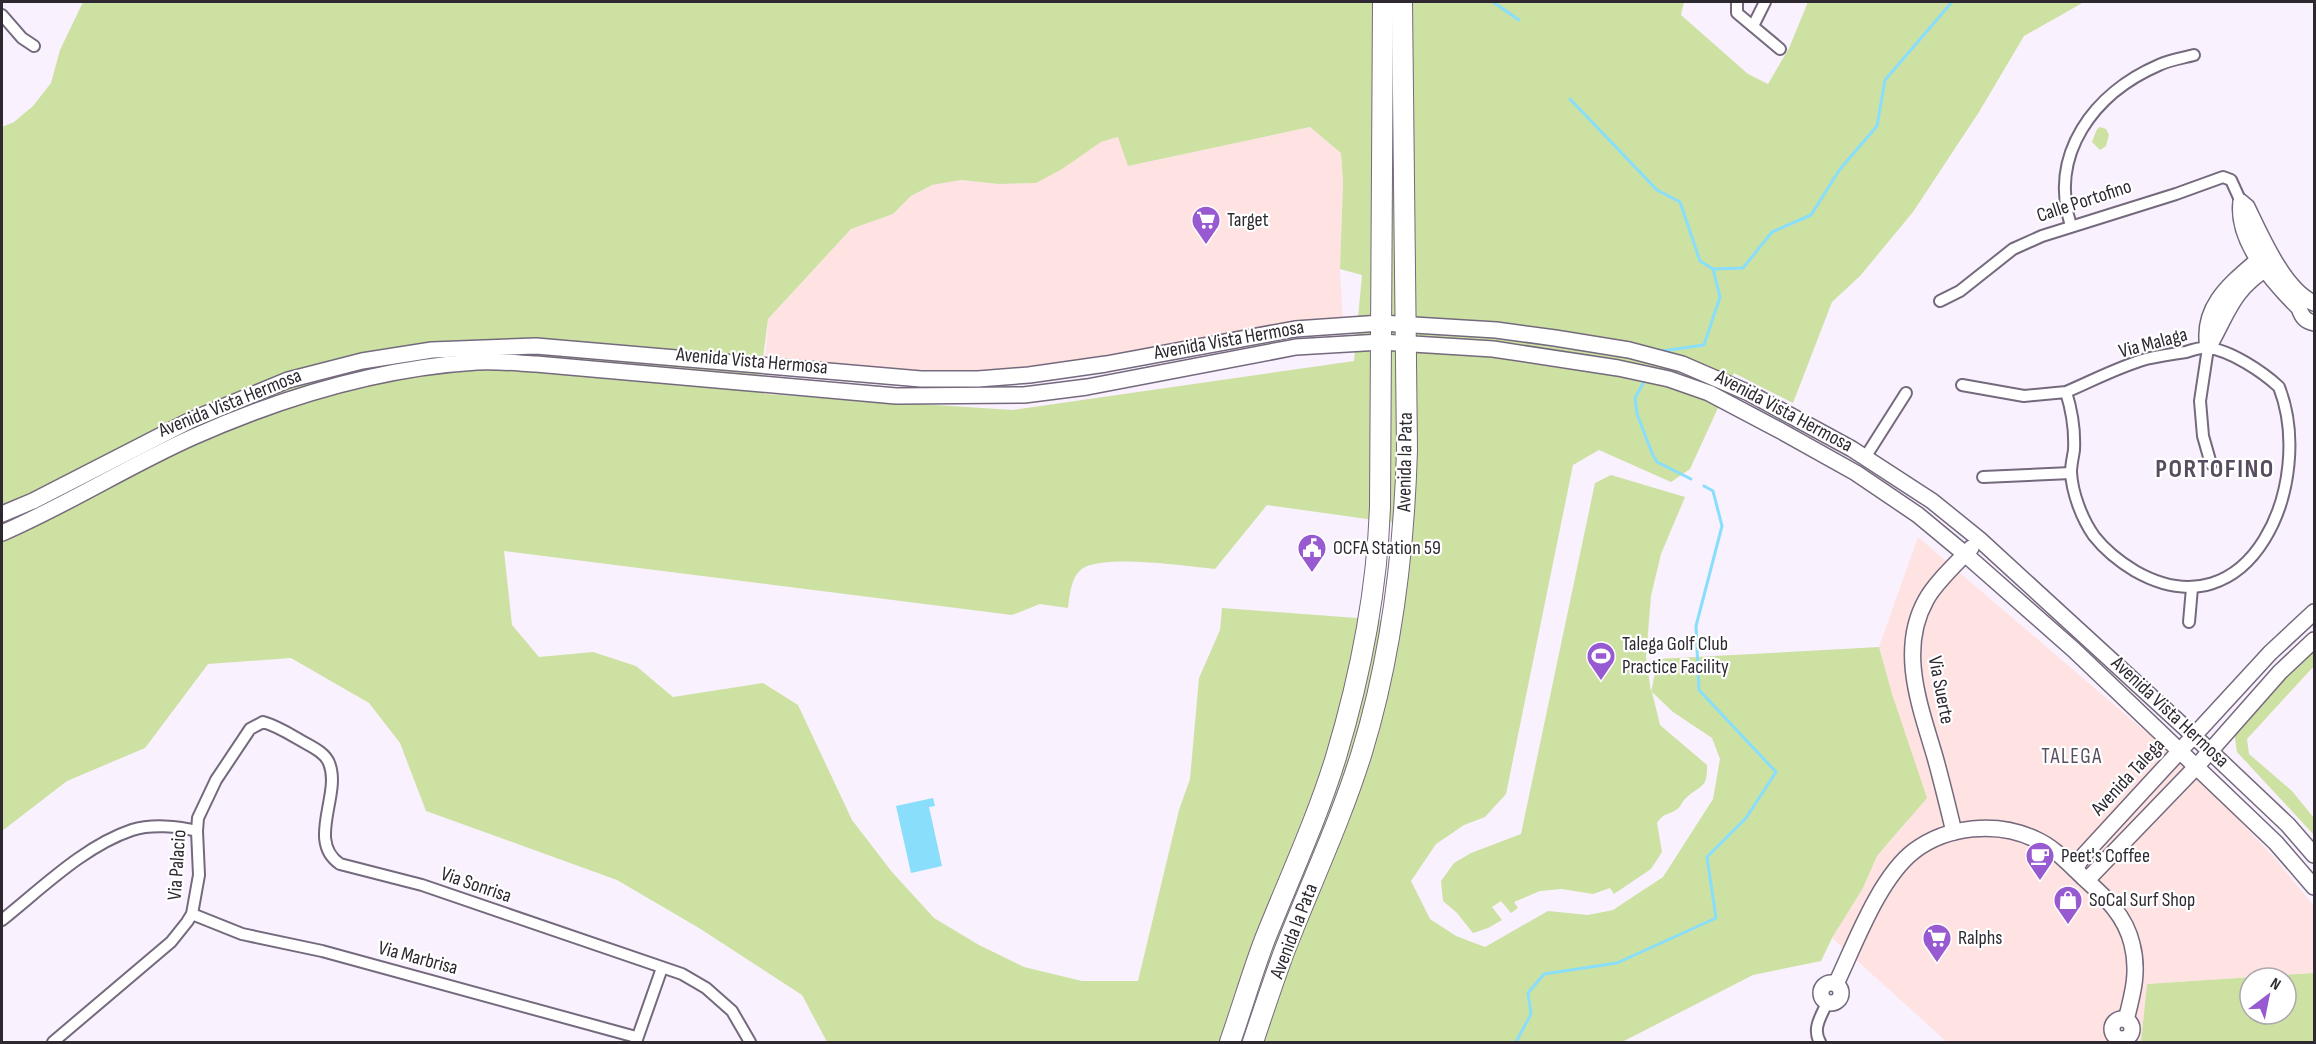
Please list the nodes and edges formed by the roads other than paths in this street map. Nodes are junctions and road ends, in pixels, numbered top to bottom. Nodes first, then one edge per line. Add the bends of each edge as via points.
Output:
1 (1383, 2) edge
2 (1402, 2) edge
3 (1737, 2) edge
4 (1765, 2) edge
5 (2, 15) edge
6 (1753, 26) junction
7 (34, 46) dead end
8 (1780, 49) dead end
9 (2194, 55) dead end
10 (2241, 202) joint
11 (2071, 226) junction
12 (2266, 261) junction
13 (1940, 301) dead end
14 (2307, 304) edge
15 (2314, 323) edge
16 (1381, 333) junction
17 (1406, 334) junction
18 (2208, 348) junction
19 (1962, 385) dead end
20 (2066, 392) junction
21 (1906, 393) dead end
22 (2299, 416) dead end
23 (1866, 456) junction
24 (2211, 464) dead end
25 (2071, 473) junction
26 (1983, 477) dead end
27 (2, 514) edge
28 (2, 533) edge
29 (1979, 539) junction
30 (1965, 554) junction
31 (2258, 566) dead end
32 (2192, 588) junction
33 (2314, 612) edge
34 (2189, 622) dead end
35 (2314, 640) edge
36 (263, 722) joint
37 (2194, 736) junction
38 (2180, 750) junction
39 (2211, 751) junction
40 (2198, 766) junction
41 (197, 831) junction
42 (1954, 832) junction
43 (2314, 855) edge
44 (2074, 869) junction
45 (2087, 880) junction
46 (2314, 886) edge
47 (192, 914) junction
48 (2, 920) edge
49 (662, 968) junction
50 (1827, 1003) joint
51 (636, 1040) edge
52 (2115, 1041) edge
53 (53, 1042) edge
54 (750, 1042) edge
55 (1230, 1042) edge
56 (1253, 1042) edge
57 (1820, 1042) edge

1 - 16 highway, Avenida la Pata
2 - 17 highway, Avenida la Pata
3 - 6 street via 1737,13
4 - 6 street
5 - 7 street
6 - 8 street
9 - 11 street via 2159,64 2120,86 2084,123 2074,142 2065,185
10 - 11 street, Calle Portofino via 2231,180 2223,177
10 - 12 main road, Calle Portofino via 2247,207
11 - 13 street, Calle Portofino via 2013,249 1960,291
12 - 14 main road, Calle Portofino
12 - 18 main road via 2228,286 2219,299 2205,333
14 - 15 main road, Calle Portofino via 2308,322
16 - 17 main road, Avenida Vista Hermosa
16 - 27 main road, Avenida Vista Hermosa via 1295,329 1106,364 978,379 921,379 536,346 432,350 288,380 191,420
16 - 28 main road, Avenida Vista Hermosa via 1024,395 896,396 537,364 479,362 436,366 365,378 288,398 192,438
16 - 55 highway, Avenida la Pata via 1379,529 1360,668 1336,759 1264,942
17 - 23 main road, Avenida Vista Hermosa via 1496,330 1638,351 1724,380
17 - 30 main road, Avenida Vista Hermosa via 1618,368 1709,393 1856,473 1918,515
17 - 56 highway, Avenida la Pata via 1406,498 1400,566 1383,667 1344,804
18 - 20 street, Via Malaga via 2145,359
18 - 22 street, Via Malaga via 2230,355 2271,379 2290,399
18 - 24 street via 2200,401 2203,436
19 - 20 street, Via Malaga via 2024,396
20 - 25 street via 2073,423
21 - 23 street
23 - 29 main road, Avenida Vista Hermosa
25 - 26 street
25 - 32 street via 2082,516 2110,553 2149,579
29 - 30 main road, Via Suerte
29 - 37 main road, Avenida Vista Hermosa
30 - 38 main road, Avenida Vista Hermosa
30 - 42 main road, Via Suerte via 1927,598 1912,644 1913,678
31 - 32 street via 2228,580
32 - 34 street
33 - 37 main road, Avenida Talega via 2270,653
35 - 39 main road, Avenida Talega via 2280,672
36 - 41 street, Via Palacio via 250,729 216,780 198,818
36 - 49 street, Via Sonrisa via 303,742 329,762 332,775 326,849 340,864 422,885
37 - 38 main road, Avenida Talega
37 - 39 main road, Avenida Vista Hermosa
38 - 40 main road, Avenida Vista Hermosa
38 - 44 main road, Avenida Talega
39 - 40 main road, Avenida Talega
39 - 43 main road, Avenida Vista Hermosa
40 - 45 main road, Avenida Talega
40 - 46 main road, Avenida Vista Hermosa
41 - 47 street, Via Palacio via 199,875
41 - 48 street via 134,829 95,846
42 - 44 main road via 2009,830 2036,839
42 - 50 main road via 1914,851 1893,873 1836,984 1841,993 1839,999
44 - 45 main road
45 - 52 main road via 2124,922 2137,969 2126,1020 2118,1019 2112,1024
47 - 51 street, Via Marbrisa via 242,934 322,951
47 - 53 street, Via Palacio via 171,942
49 - 51 street
49 - 54 street, Via Sonrisa via 706,988 732,1011
50 - 57 street via 1817,1023 1816,1036

